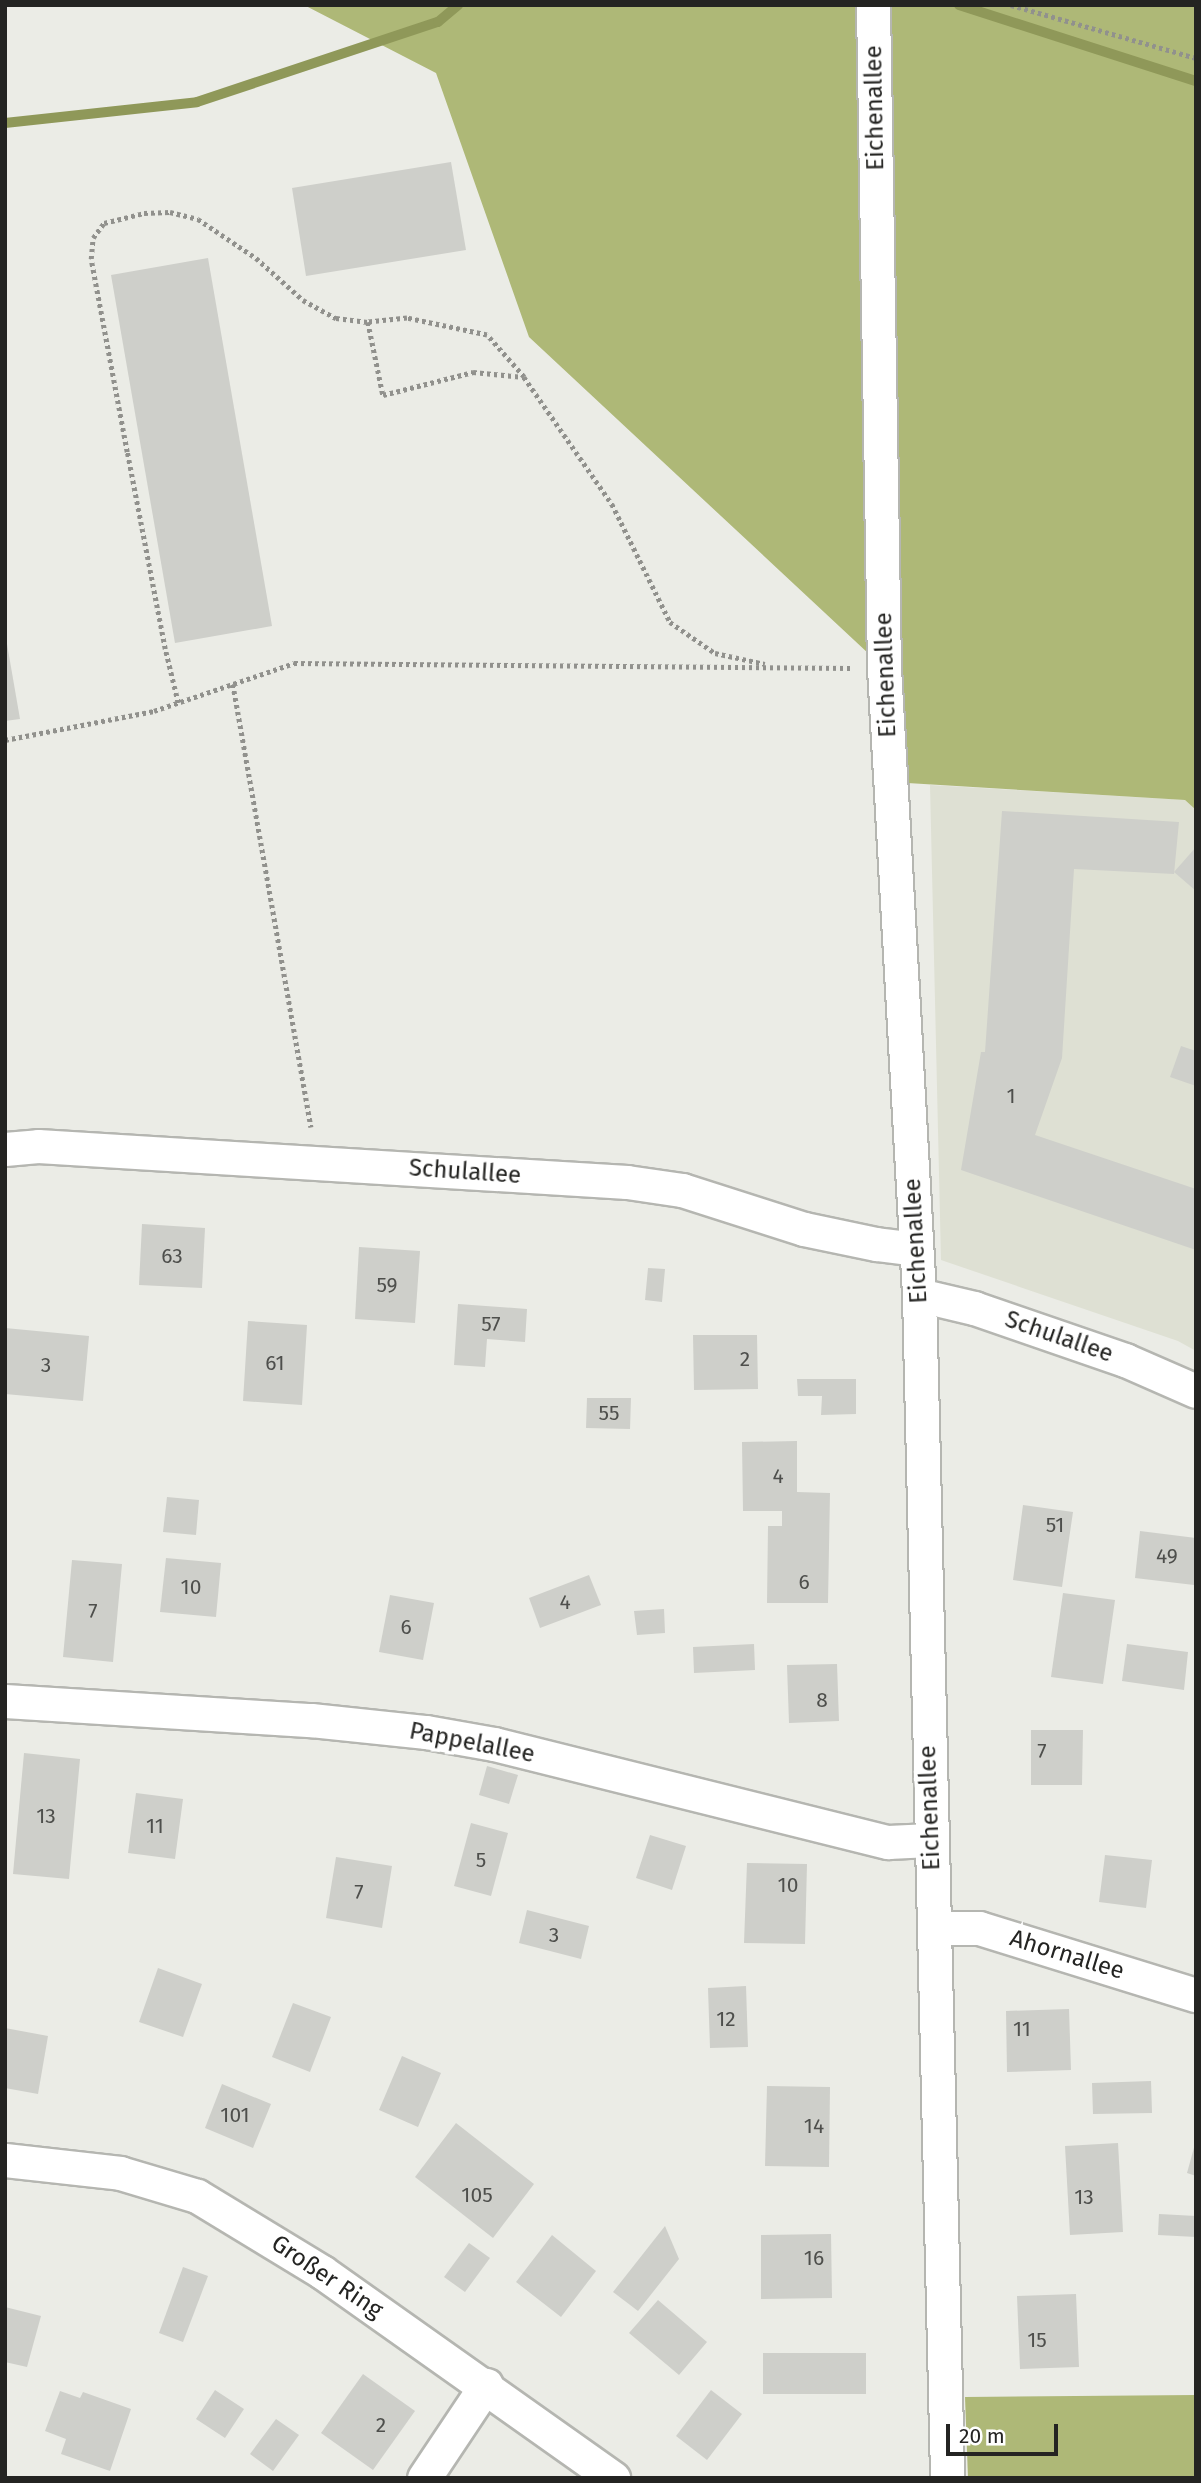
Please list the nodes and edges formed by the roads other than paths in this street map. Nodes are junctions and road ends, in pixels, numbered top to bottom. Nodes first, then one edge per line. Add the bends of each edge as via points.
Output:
1 (873, 5) edge
2 (5, 1149) edge
3 (916, 1249) junction
4 (919, 1295) junction
5 (1196, 1391) edge
6 (5, 1701) edge
7 (930, 1840) junction
8 (936, 1928) junction
9 (1196, 1994) edge
10 (5, 2160) edge
11 (486, 2385) junction
12 (424, 2478) edge
13 (613, 2478) edge
14 (947, 2478) edge

1 - 3 street, Eichenallee via 884,668
2 - 3 street, Schulallee via 38,1146 627,1182 682,1190 804,1229
3 - 4 street, Eichenallee
4 - 5 street, Schulallee via 974,1308 1088,1347
4 - 7 street, Eichenallee
6 - 7 street, Pappelallee via 311,1720 426,1732 494,1744 888,1842
7 - 8 street, Eichenallee
8 - 9 street, Ahornallee via 979,1928
8 - 14 street, Eichenallee
10 - 11 street, Großer Ring via 120,2173 197,2196 322,2272
11 - 12 street
11 - 13 street, Großer Ring

